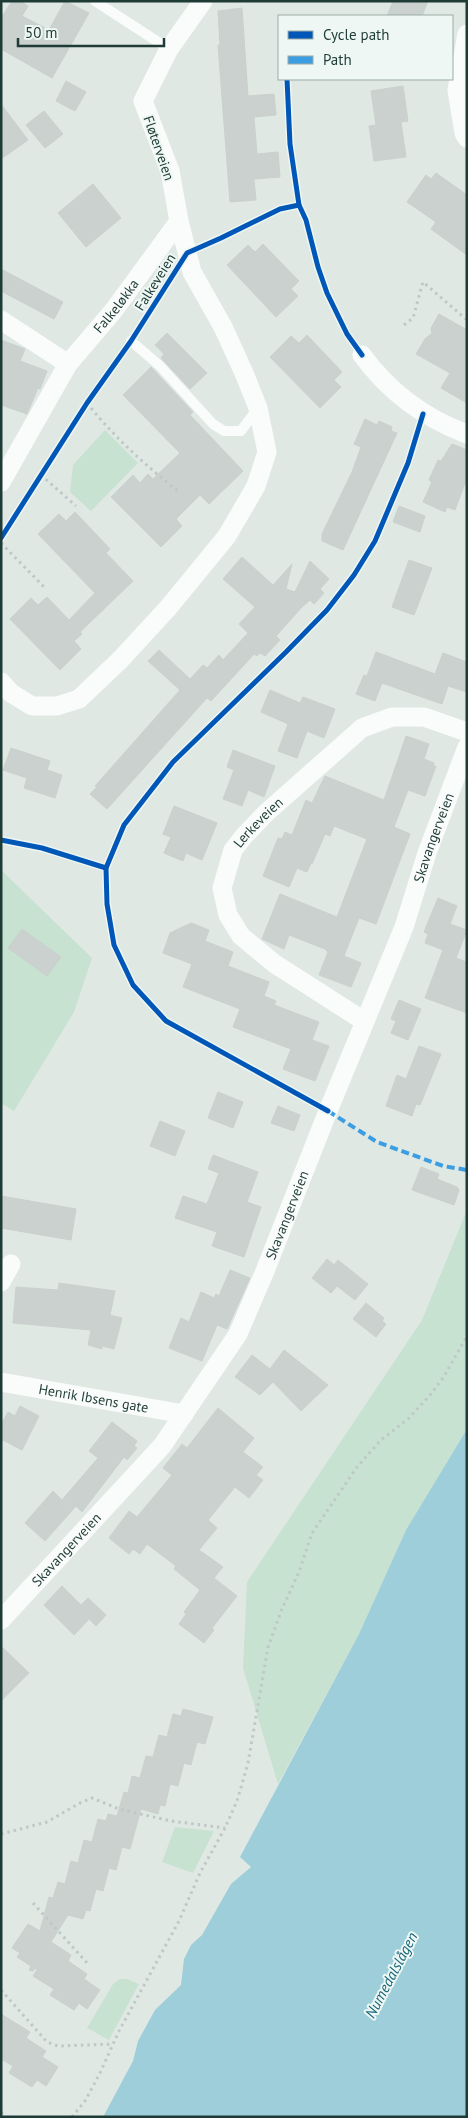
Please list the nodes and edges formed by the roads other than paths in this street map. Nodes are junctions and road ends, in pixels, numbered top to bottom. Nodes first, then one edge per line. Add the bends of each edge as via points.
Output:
1 (95, 1) edge
2 (203, 1) edge
3 (467, 34) edge
4 (169, 49) junction
5 (467, 138) edge
6 (178, 221) junction
7 (1, 320) edge
8 (131, 341) dead end
9 (362, 355) dead end
10 (68, 364) junction
11 (258, 408) junction
12 (467, 434) edge
13 (1, 482) edge
14 (1, 682) edge
15 (467, 732) edge
16 (467, 747) edge
17 (364, 1021) junction
18 (11, 1264) dead end
19 (1, 1282) edge
20 (1, 1382) edge
21 (184, 1414) junction
22 (4, 1611) edge

1 - 4 lane
2 - 4 street, Fløterveien
3 - 5 street via 457,90
4 - 6 street, Fløterveien via 143,101 170,171
6 - 10 street, Falkeløkka via 114,310
6 - 11 street, Falkeveien via 192,272 223,327
7 - 10 street
8 - 11 lane via 160,366 213,424 224,431 241,431
9 - 12 street via 400,397 423,414
10 - 13 street, Falkeløkka
11 - 14 street, Falkeveien via 267,452 256,486 227,536 126,653 79,699 57,706 32,706 11,693
15 - 17 street, Lerkeveien via 424,717 392,717 362,728 266,813 233,850 222,888 228,915 241,936 275,964
16 - 17 street, Skavangerveien via 404,927
17 - 21 street, Skavangerveien via 238,1334
18 - 19 street
20 - 21 street, Henrik Ibsens gate
21 - 22 street, Skavangerveien via 162,1446

